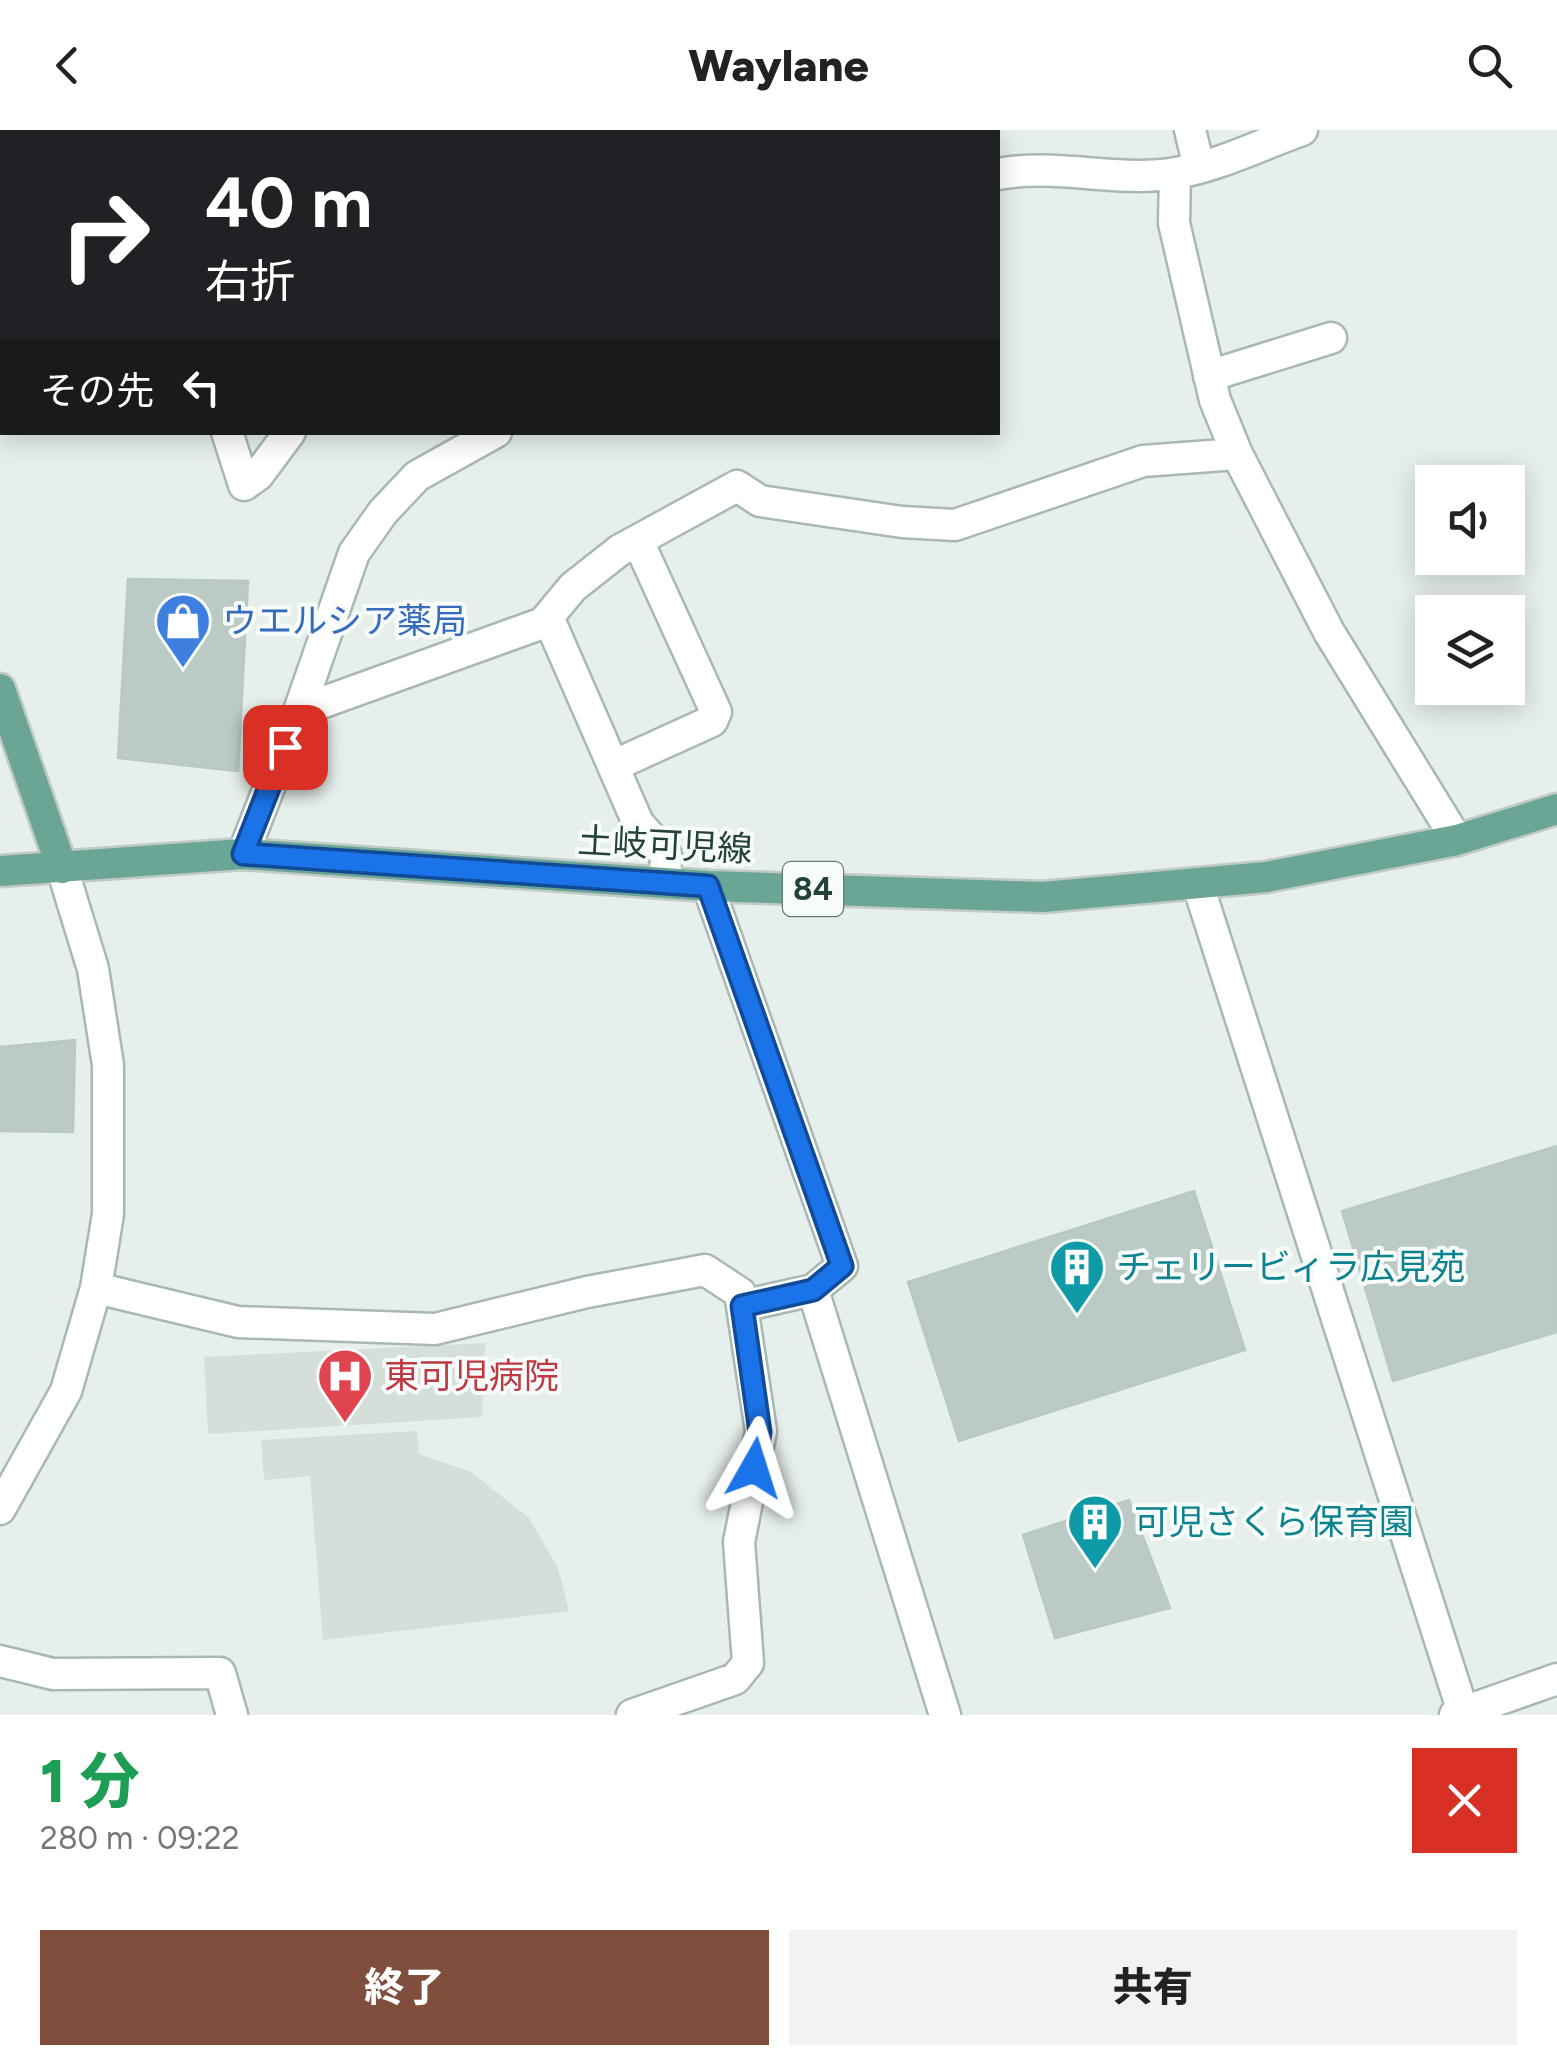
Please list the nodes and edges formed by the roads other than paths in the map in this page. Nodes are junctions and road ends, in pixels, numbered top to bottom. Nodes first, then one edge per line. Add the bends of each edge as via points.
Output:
1 (1190, 130) edge
2 (1302, 130) edge
3 (1187, 170) junction
4 (1000, 174) edge
5 (1331, 338) dead end
6 (1209, 376) junction
7 (228, 435) edge
8 (288, 435) edge
9 (491, 435) edge
10 (1237, 454) junction
11 (638, 541) junction
12 (548, 617) junction
13 (0, 689) edge
14 (299, 711) junction
15 (614, 766) junction
16 (1557, 808) edge
17 (1457, 840) junction
18 (243, 854) junction
19 (62, 868) junction
20 (0, 871) edge
21 (665, 884) junction
22 (1198, 885) junction
23 (708, 886) junction
24 (96, 1288) junction
25 (813, 1290) junction
26 (742, 1306) junction
27 (0, 1509) edge
28 (0, 1661) edge
29 (1557, 1679) edge
30 (1461, 1714) edge
31 (232, 1715) edge
32 (632, 1715) edge
33 (945, 1715) edge

1 - 3 street
2 - 3 street
3 - 4 street
3 - 6 street via 1174,223
5 - 6 street
6 - 10 street
7 - 8 street via 244,485
9 - 14 street via 416,476 383,512 354,554
10 - 11 street via 1143,461 955,524 760,501 737,486
10 - 17 street via 1329,632
11 - 12 street via 573,588
11 - 15 street via 716,712 712,721
12 - 14 street
12 - 15 street
13 - 19 main road
14 - 18 street
15 - 21 street via 638,822 666,856
16 - 17 main road, 土岐可児線 / 84
17 - 22 main road, 土岐可児線 / 84
18 - 19 main road, 土岐可児線 / 84
18 - 21 main road, 土岐可児線 / 84
19 - 20 main road, 土岐可児線 / 84
19 - 24 street via 93,970 108,1064 108,1214
21 - 23 main road, 土岐可児線 / 84
22 - 23 main road, 土岐可児線 / 84 via 1043,897
22 - 30 street
23 - 25 street via 842,1266
24 - 26 street via 238,1322 435,1329 705,1270 740,1293
24 - 27 street via 66,1391
25 - 26 street
25 - 33 street
26 - 32 street via 760,1432 739,1542 748,1662 735,1679
28 - 31 street via 52,1674 220,1673
29 - 30 street

